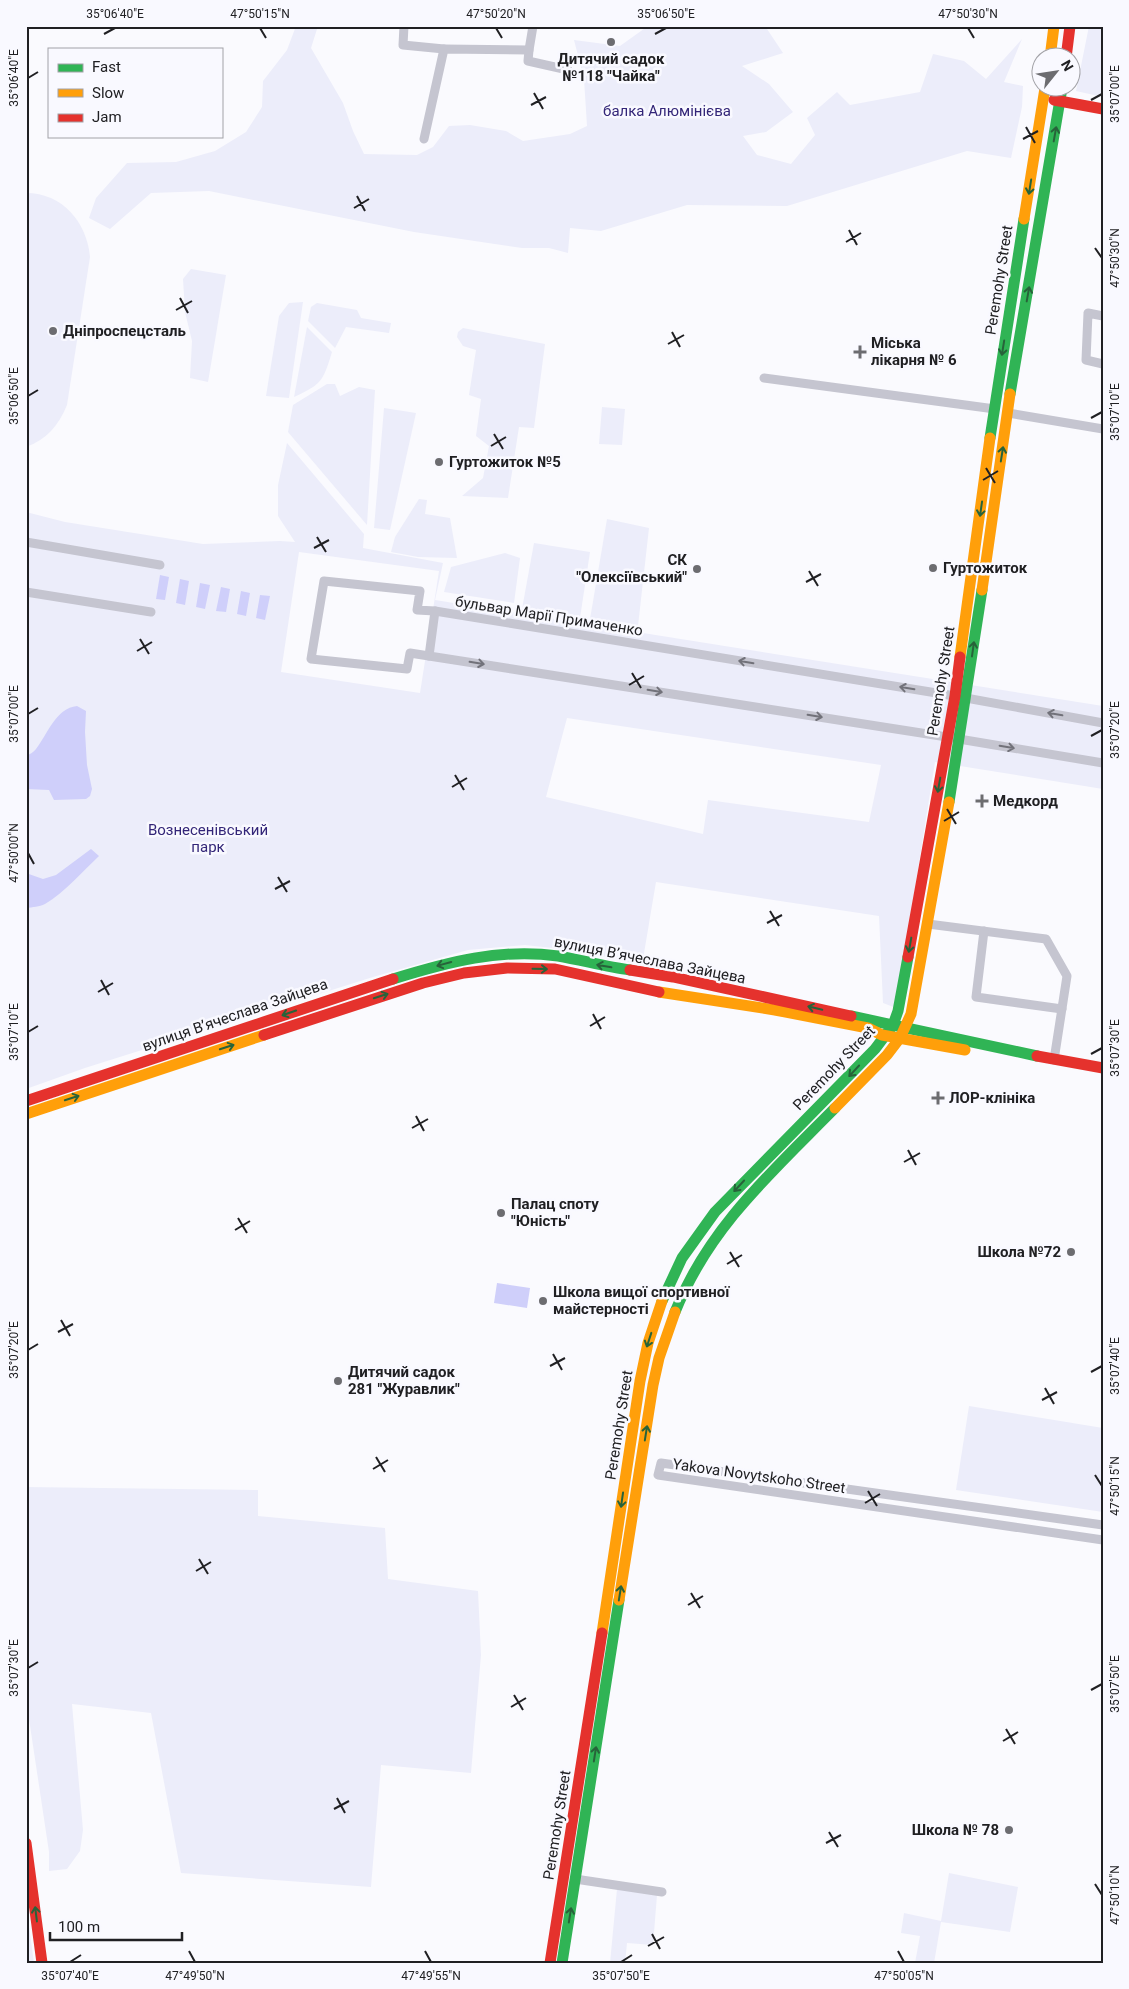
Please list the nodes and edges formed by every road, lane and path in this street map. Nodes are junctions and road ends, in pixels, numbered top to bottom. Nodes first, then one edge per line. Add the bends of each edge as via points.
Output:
1 (404, 26) edge
2 (533, 26) edge
3 (1054, 26) edge
4 (1070, 26) edge
5 (1051, 48) edge
6 (1067, 48) edge
7 (444, 49) junction
8 (529, 50) junction
9 (568, 70) dead end
10 (1044, 98) edge
11 (1054, 98) edge
12 (1060, 98) edge
13 (1060, 101) junction
14 (1103, 109) edge
15 (424, 140) dead end
16 (1103, 316) edge
17 (1103, 364) edge
18 (764, 378) dead end
19 (995, 409) junction
20 (1008, 413) junction
21 (1103, 429) edge
22 (26, 542) edge
23 (160, 565) dead end
24 (26, 592) edge
25 (435, 611) junction
26 (151, 612) dead end
27 (429, 656) junction
28 (960, 697) junction
29 (1103, 723) edge
30 (953, 738) junction
31 (1103, 764) edge
32 (928, 924) junction
33 (984, 931) junction
34 (1062, 1009) junction
35 (893, 1025) junction
36 (902, 1034) junction
37 (887, 1035) junction
38 (1054, 1060) junction
39 (1103, 1068) edge
40 (1103, 1073) edge
41 (26, 1101) edge
42 (26, 1114) edge
43 (673, 1275) junction
44 (687, 1283) junction
45 (662, 1300) junction
46 (675, 1309) junction
47 (1103, 1525) edge
48 (1103, 1540) edge
49 (26, 1843) edge
50 (575, 1879) junction
51 (662, 1892) dead end
52 (42, 1963) edge
53 (550, 1963) edge
54 (562, 1963) edge

1 - 7 street via 403,44
2 - 8 street
3 - 5 main road
4 - 6 main road
7 - 8 street
7 - 15 street
8 - 9 street via 528,61
10 -> 19 main road, Peremohy Street
11 - 13 main road
12 - 13 main road, Peremohy Street
13 - 14 main road
20 -> 13 main road, Peremohy Street
16 - 17 street via 1088,313 1086,360
18 - 19 street
19 -> 28 main road, Peremohy Street
20 - 21 street
28 -> 20 main road, Peremohy Street
22 - 23 street
24 - 26 street
25 - 27 street, бульвар Марії Примаченко
25 - 27 street via 417,610 420,590 324,581 311,658 407,669 410,653
28 -> 25 street, бульвар Марії Примаченко
27 -> 30 street
29 -> 28 street, бульвар Марії Примаченко
28 - 30 main road, Peremohy Street
30 -> 31 street
30 - 32 main road, Peremohy Street
30 -> 35 main road, Peremohy Street
32 - 33 street
32 - 36 main road, Peremohy Street via 911,1014
33 - 34 street via 1046,939 1068,976
33 - 34 street via 976,997
34 - 38 street
35 - 36 main road, вулиця Вʼячеслава Зайцева
35 - 37 main road, Peremohy Street
35 -> 41 main road, вулиця Вʼячеслава Зайцева via 673,977 558,956 511,954 467,958 417,972
36 - 37 main road, вулиця Вʼячеслава Зайцева
36 - 38 main road, вулиця Вʼячеслава Зайцева
36 - 40 main road, вулиця Вʼячеслава Зайцева
36 - 44 main road, Peremohy Street via 887,1055 742,1202
42 -> 37 main road, вулиця Вʼячеслава Зайцева via 423,983 499,969 555,969 651,991 868,1028
37 -> 43 main road, Peremohy Street via 715,1212
38 - 39 main road, вулиця Вʼячеслава Зайцева
43 - 44 main road via 677,1284
43 - 45 main road, Peremohy Street
44 - 46 main road, Peremohy Street
45 - 46 main road via 669,1300
45 -> 53 main road, Peremohy Street via 647,1347 637,1399
50 -> 46 main road, Peremohy Street via 653,1386 661,1348
47 - 48 street, Yakova Novytskoho Street via 661,1463 658,1475
52 -> 49 main road
50 - 51 street
54 -> 50 main road, Peremohy Street

